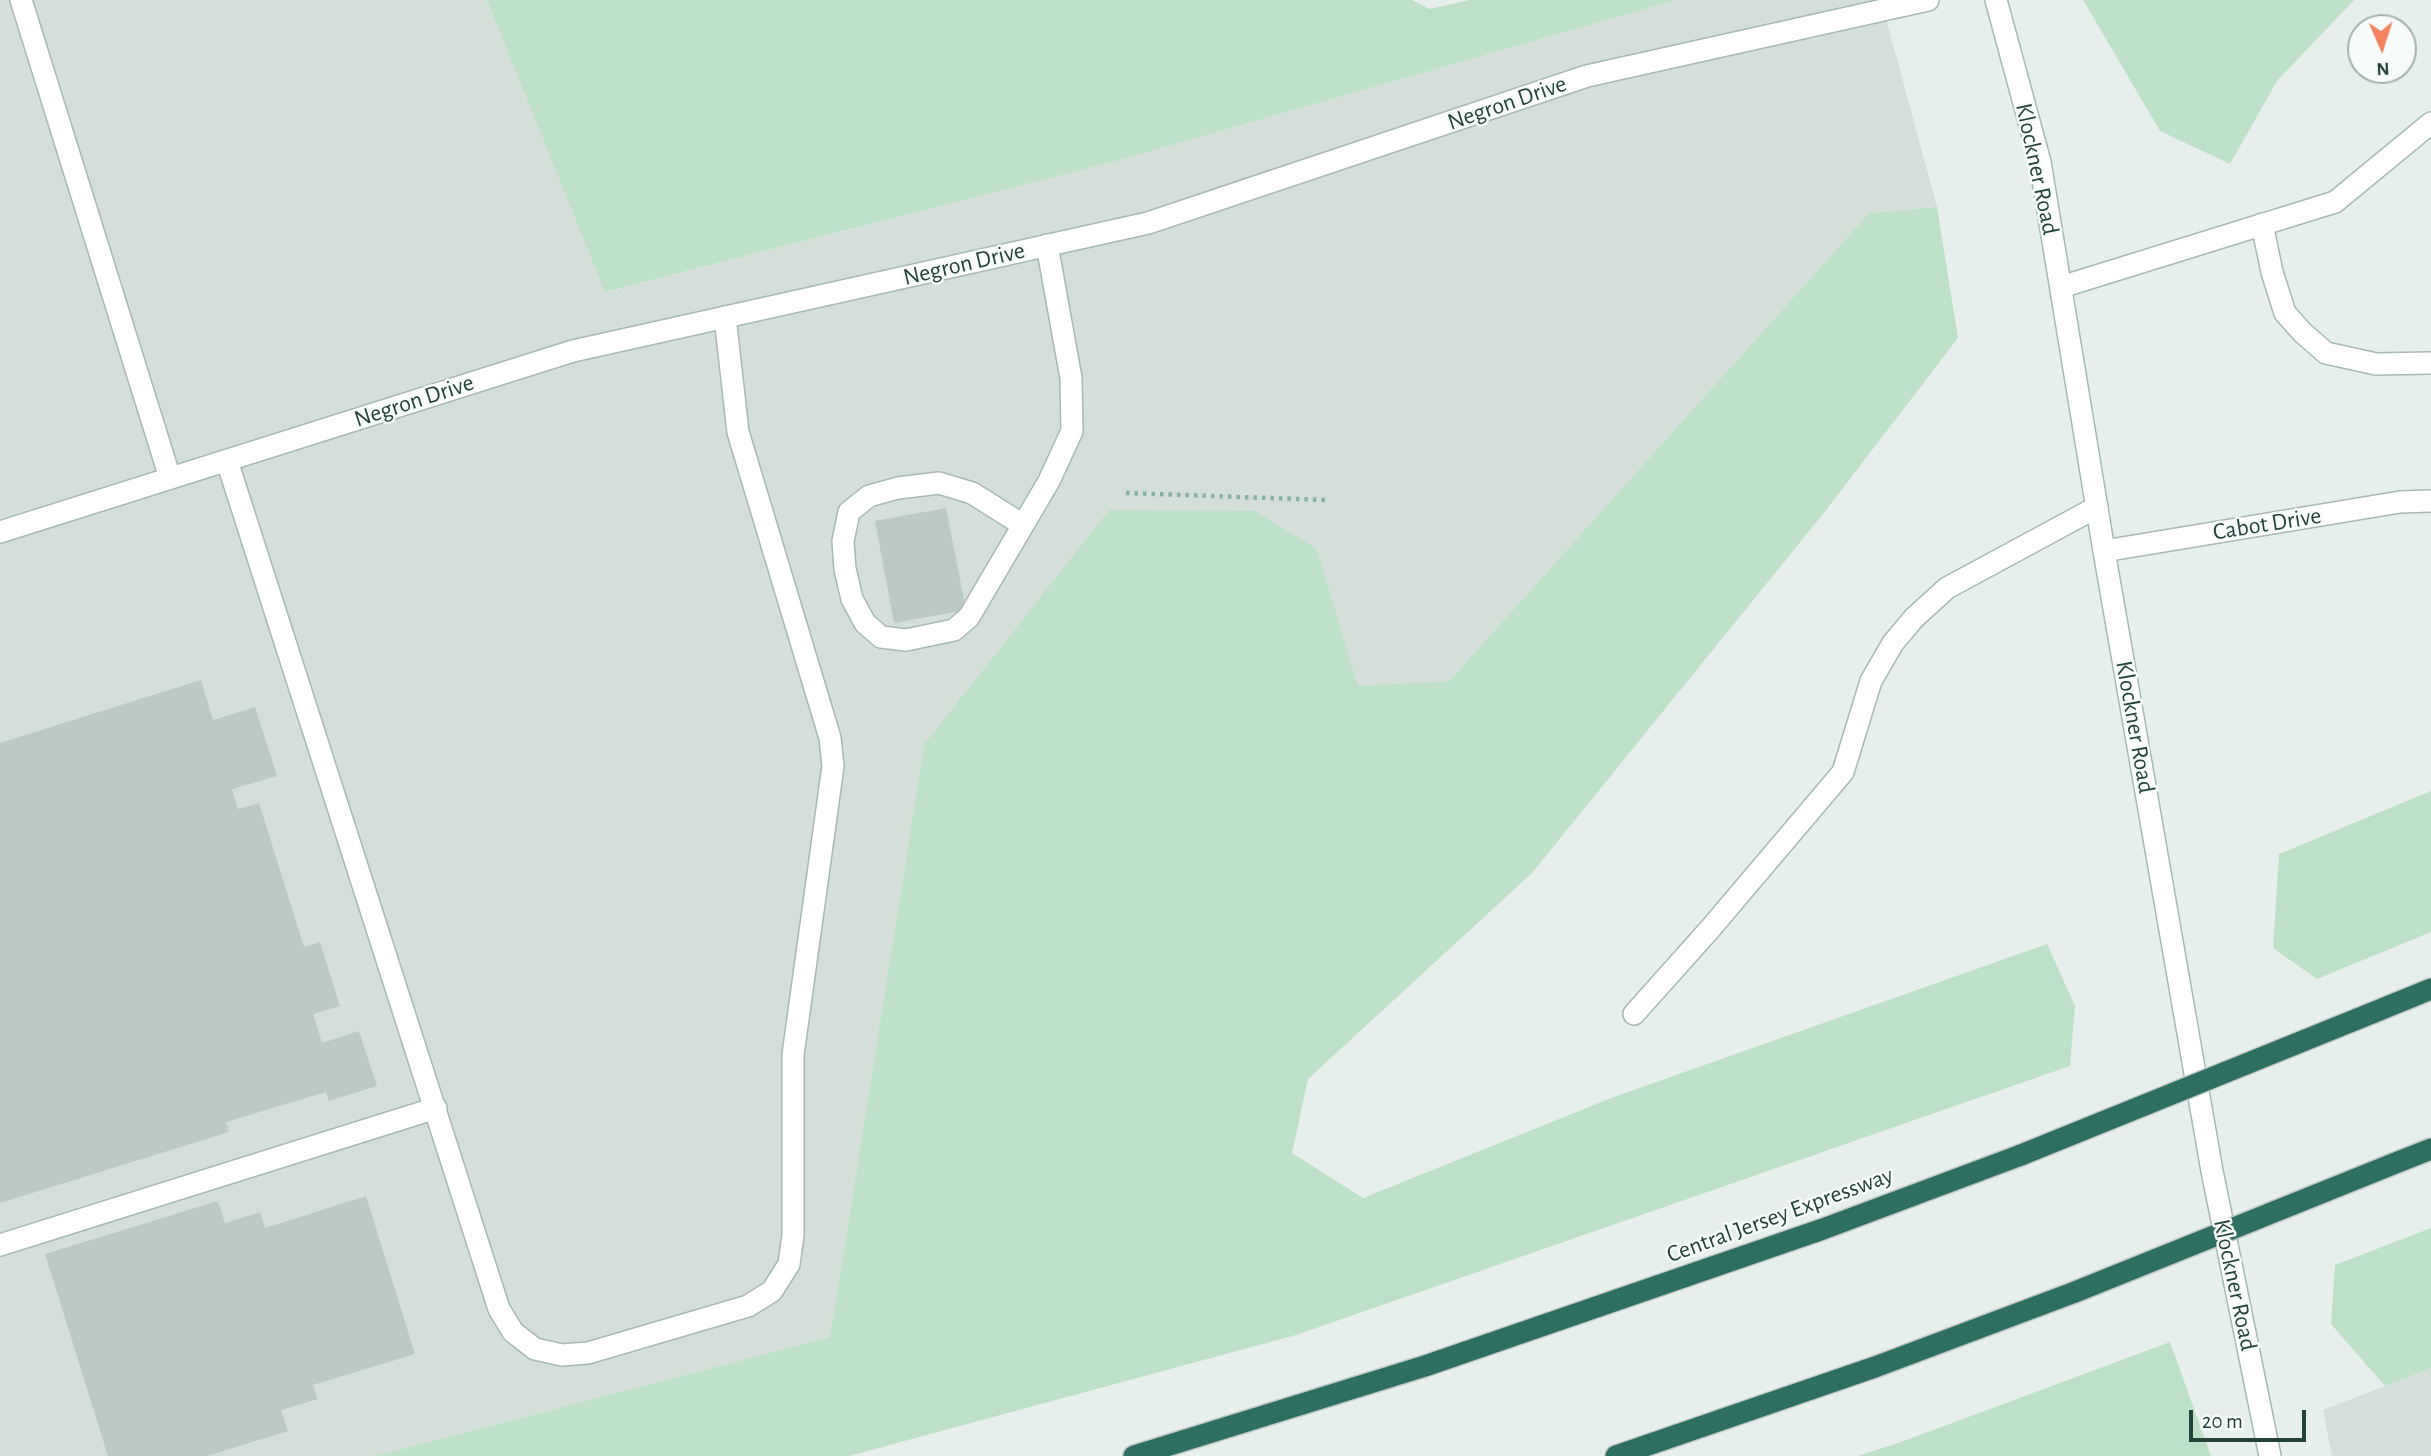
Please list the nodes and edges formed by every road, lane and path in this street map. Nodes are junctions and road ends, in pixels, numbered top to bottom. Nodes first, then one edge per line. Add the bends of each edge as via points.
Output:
1 (21, 0) edge
2 (1928, 0) edge
3 (1996, 0) edge
4 (2431, 123) edge
5 (2262, 224) junction
6 (1046, 245) junction
7 (2060, 286) junction
8 (725, 317) junction
9 (2431, 363) edge
10 (227, 460) junction
11 (170, 478) junction
12 (1126, 493) dead end
13 (1327, 500) dead end
14 (2431, 501) edge
15 (2097, 507) junction
16 (1023, 526) junction
17 (0, 532) edge
18 (2104, 551) junction
19 (2431, 989) edge
20 (1634, 1014) dead end
21 (436, 1108) junction
22 (2431, 1149) edge
23 (0, 1245) edge
24 (1134, 1456) edge
25 (1616, 1456) edge
26 (2270, 1456) edge

1 - 11 street
2 - 6 street, Negron Drive via 1587,76 1148,223
3 - 7 street, Klockner Road via 2040,162
4 - 5 street via 2335,202
5 - 7 street
5 - 9 street via 2285,313 2326,353 2376,363
6 - 8 street, Negron Drive
6 - 16 street via 1071,378 1072,431
7 - 15 street, Klockner Road
8 - 10 street, Negron Drive via 573,351
8 - 21 street via 738,432 830,738 834,766 793,1055 789,1264 772,1291 748,1306 588,1353 562,1355 535,1349 513,1332 499,1309
10 - 11 street, Negron Drive
10 - 21 street
11 - 17 street, Negron Drive
12 - 13 path
14 - 18 street, Cabot Drive via 2400,502
15 - 18 street, Klockner Road
15 - 20 street via 1947,588 1914,618 1871,681 1843,772
16 - 16 street via 969,617 954,630 906,640 881,637 864,623 852,599 843,541 849,512 869,496 939,483 972,494
18 - 26 street, Klockner Road via 2212,1171
19 - 24 highway, Central Jersey Expressway, bridge via 2021,1155 1823,1229 1437,1362
21 - 23 street
22 - 25 highway, bridge via 2075,1292

